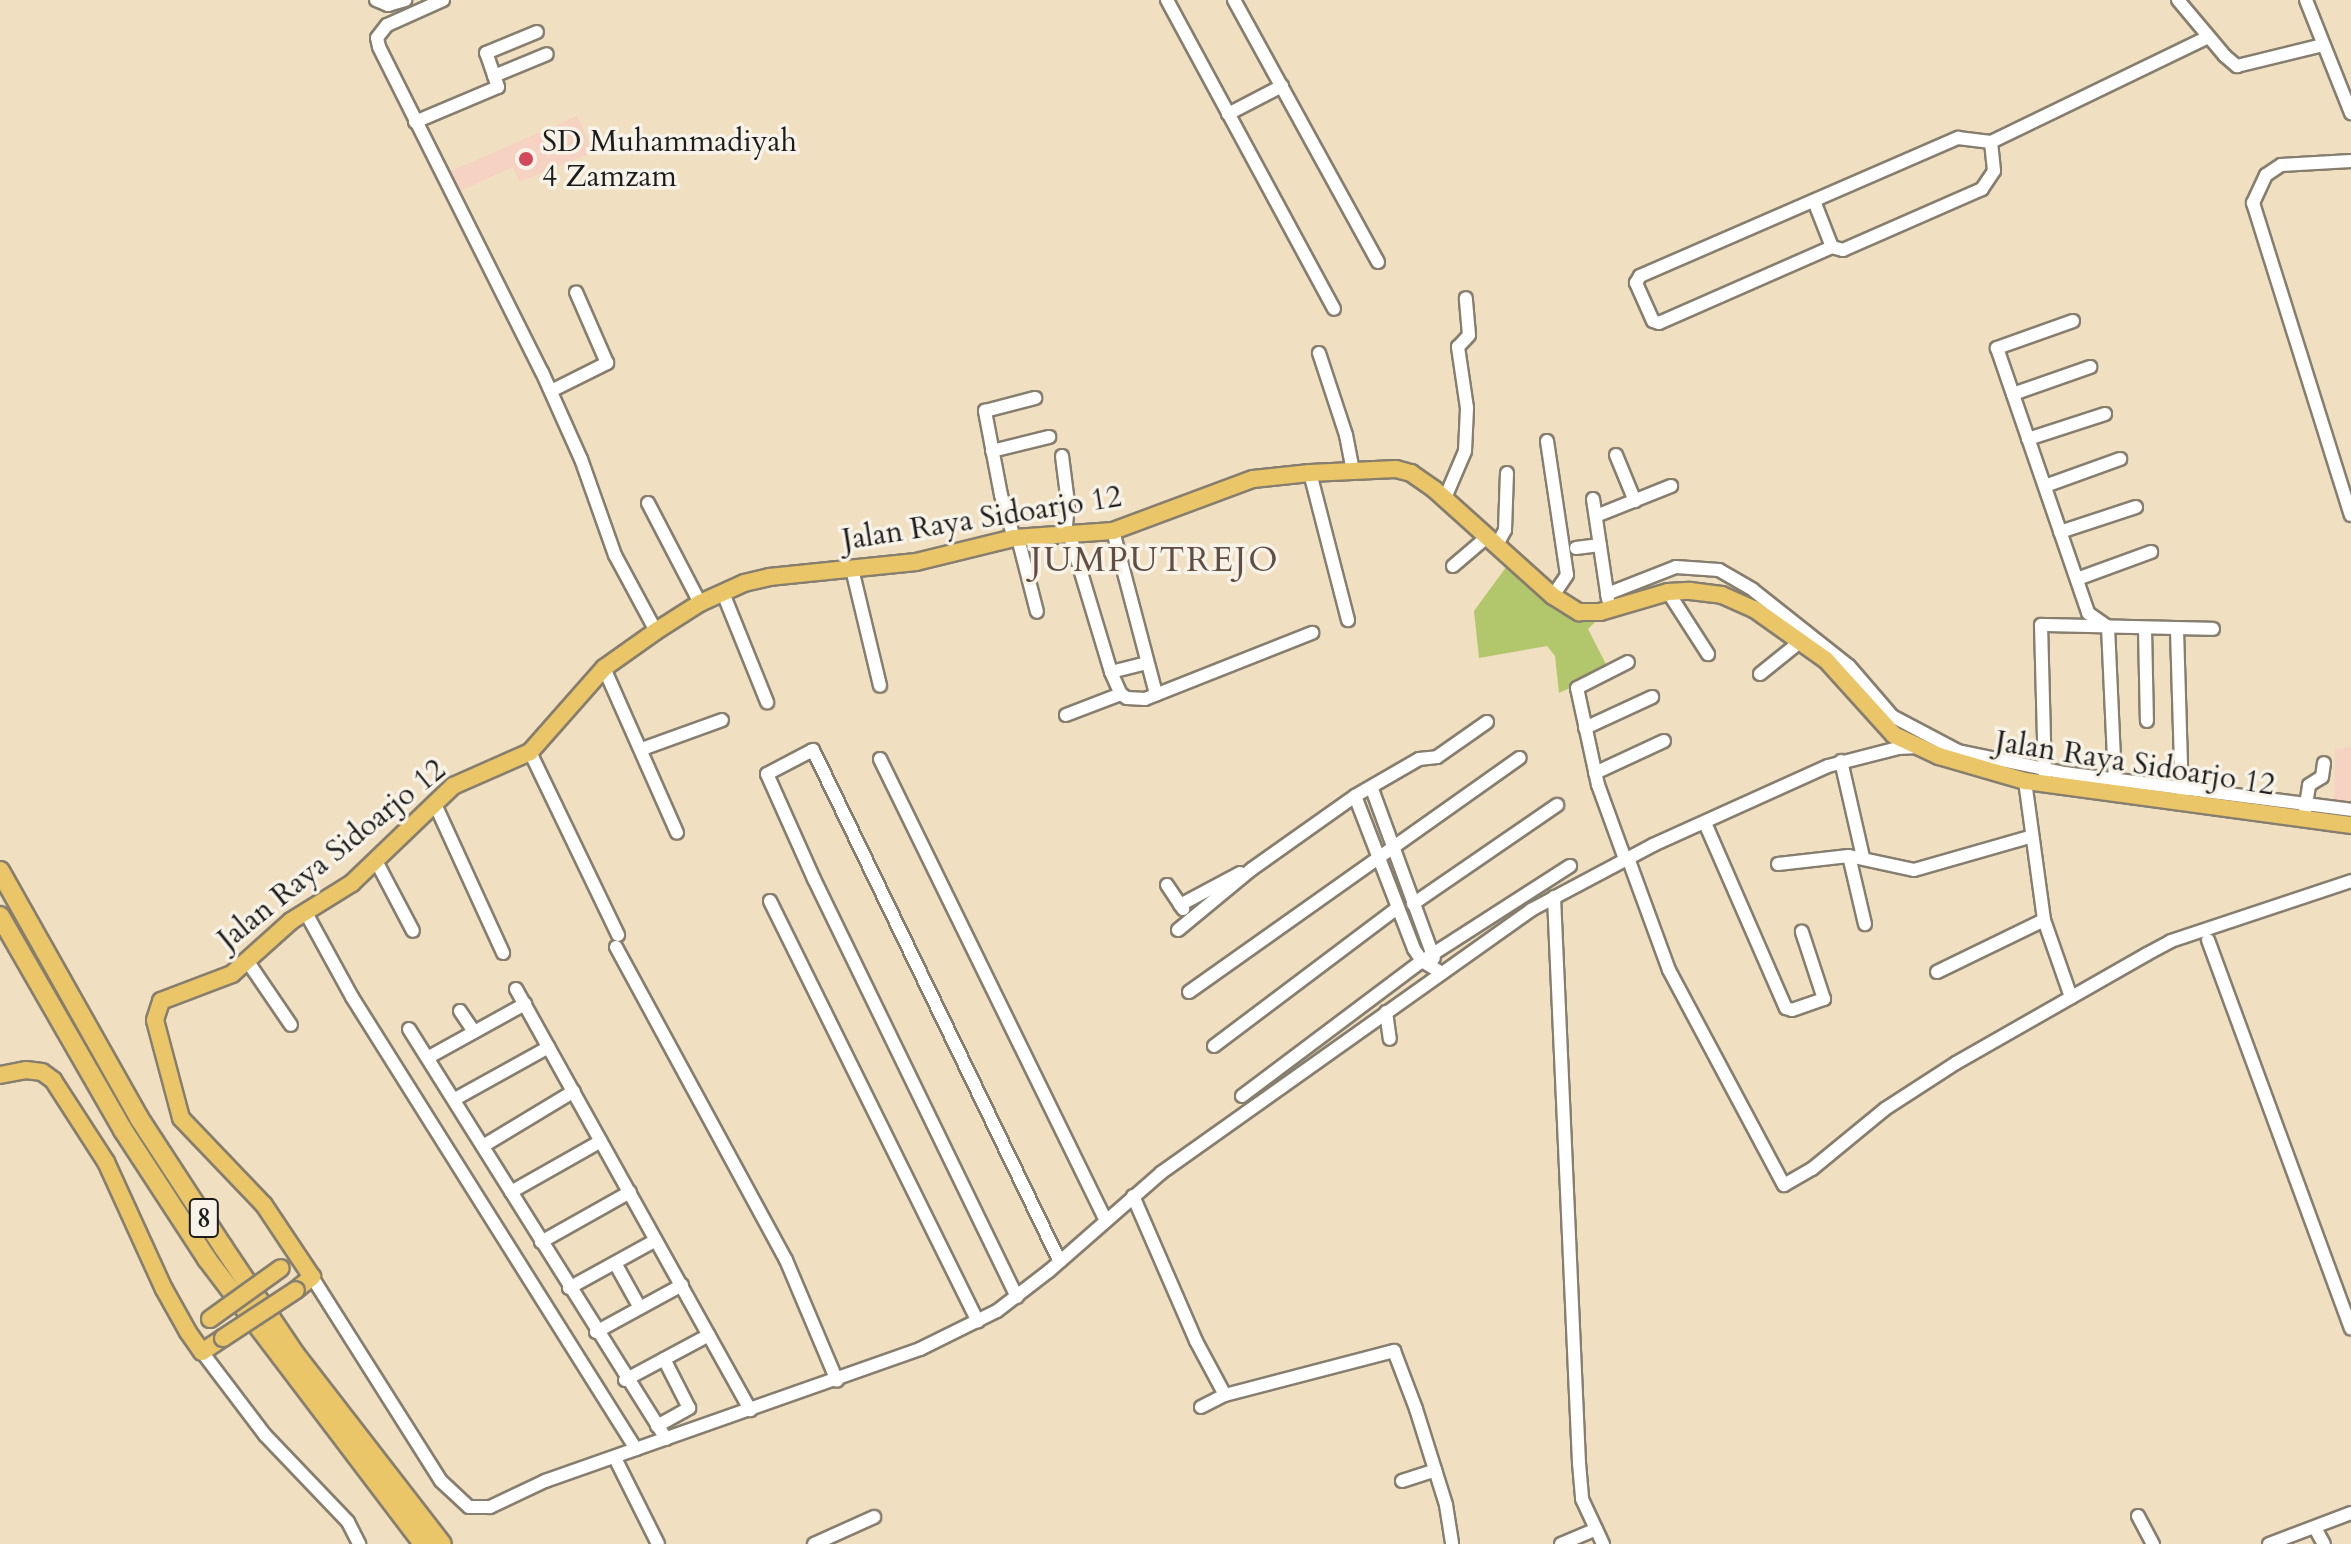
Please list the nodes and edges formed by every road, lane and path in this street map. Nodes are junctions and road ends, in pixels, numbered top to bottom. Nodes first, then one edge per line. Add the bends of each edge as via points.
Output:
1 (376, 0) edge
2 (405, 0) edge
3 (443, 0) edge
4 (1167, 0) edge
5 (1234, 0) edge
6 (2178, 0) edge
7 (2306, 0) edge
8 (2208, 37) junction
9 (2323, 45) junction
10 (494, 76) junction
11 (1282, 86) junction
12 (2351, 113) edge
13 (1228, 114) junction
14 (415, 122) junction
15 (1991, 142) junction
16 (2351, 165) edge
17 (1814, 201) junction
18 (1832, 247) junction
19 (1378, 262) dead end
20 (576, 292) dead end
21 (1466, 298) dead end
22 (1334, 309) dead end
23 (2073, 321) dead end
24 (1319, 353) dead end
25 (2090, 367) dead end
26 (551, 391) junction
27 (2013, 394) junction
28 (1035, 398) dead end
29 (2105, 414) dead end
30 (1049, 437) dead end
31 (2028, 439) junction
32 (1547, 441) dead end
33 (992, 451) junction
34 (1616, 455) dead end
35 (1062, 456) dead end
36 (2120, 459) dead end
37 (1352, 464) junction
38 (1310, 473) junction
39 (1507, 473) dead end
40 (1671, 486) dead end
41 (2045, 486) junction
42 (1448, 494) junction
43 (1593, 499) dead end
44 (1635, 501) junction
45 (648, 503) dead end
46 (2136, 507) dead end
47 (2351, 515) edge
48 (1596, 516) junction
49 (1067, 531) junction
50 (1113, 531) junction
51 (1013, 532) junction
52 (2060, 532) junction
53 (1498, 539) junction
54 (1600, 545) junction
55 (1576, 548) dead end
56 (2151, 552) dead end
57 (1453, 566) dead end
58 (852, 569) junction
59 (2077, 579) junction
60 (1557, 591) junction
61 (1668, 592) junction
62 (723, 593) junction
63 (1608, 601) junction
64 (700, 603) junction
65 (1037, 612) dead end
66 (1348, 620) dead end
67 (652, 625) junction
68 (2108, 627) junction
69 (2145, 629) junction
70 (2213, 629) dead end
71 (2177, 630) junction
72 (1312, 633) dead end
73 (1801, 641) junction
74 (1708, 654) dead end
75 (1628, 662) dead end
76 (1147, 663) junction
77 (604, 668) junction
78 (1111, 672) junction
79 (1760, 674) dead end
80 (880, 686) dead end
81 (1864, 692) junction
82 (1121, 694) junction
83 (1156, 694) junction
84 (1652, 697) dead end
85 (767, 702) dead end
86 (1066, 715) dead end
87 (722, 720) dead end
88 (2147, 721) dead end
89 (1487, 722) dead end
90 (1585, 728) junction
91 (1664, 741) dead end
92 (1918, 747) junction
93 (642, 749) junction
94 (530, 752) junction
95 (1519, 758) dead end
96 (880, 759) dead end
97 (1841, 761) junction
98 (2324, 763) dead end
99 (1595, 773) junction
100 (2045, 777) junction
101 (2115, 780) junction
102 (2025, 781) junction
103 (1372, 789) junction
104 (2182, 793) junction
105 (1355, 796) junction
106 (434, 802) junction
107 (1557, 805) dead end
108 (2305, 810) junction
109 (2351, 810) edge
110 (1705, 823) junction
111 (2351, 825) edge
112 (677, 833) dead end
113 (2030, 837) junction
114 (1393, 847) junction
115 (1379, 854) junction
116 (1856, 856) junction
117 (1627, 858) junction
118 (375, 859) junction
119 (1778, 864) dead end
120 (1570, 866) dead end
121 (1252, 869) junction
122 (0, 871) edge
123 (2351, 881) edge
124 (1167, 885) dead end
125 (1554, 897) junction
126 (770, 901) dead end
127 (1413, 904) junction
128 (1180, 905) junction
129 (1397, 908) junction
130 (306, 913) junction
131 (0, 916) edge
132 (2044, 920) junction
133 (1190, 921) junction
134 (1865, 924) dead end
135 (1178, 930) dead end
136 (413, 931) dead end
137 (1802, 932) dead end
138 (2208, 940) dead end
139 (503, 953) dead end
140 (248, 962) junction
141 (1433, 963) junction
142 (1937, 972) dead end
143 (516, 989) dead end
144 (1189, 992) dead end
145 (2071, 997) junction
146 (525, 1004) junction
147 (460, 1011) dead end
148 (1386, 1012) junction
149 (291, 1025) dead end
150 (409, 1029) dead end
151 (474, 1032) junction
152 (1390, 1039) dead end
153 (1214, 1046) dead end
154 (549, 1047) junction
155 (429, 1057) junction
156 (0, 1075) edge
157 (574, 1091) junction
158 (1242, 1096) dead end
159 (455, 1099) junction
160 (601, 1141) junction
161 (483, 1146) junction
162 (511, 1192) junction
163 (630, 1192) junction
164 (1133, 1196) junction
165 (1106, 1221) junction
166 (656, 1240) junction
167 (541, 1242) junction
168 (297, 1256) junction
169 (1060, 1262) junction
170 (615, 1263) junction
171 (312, 1277) junction
172 (682, 1285) junction
173 (569, 1288) junction
174 (1017, 1297) junction
175 (640, 1308) junction
176 (978, 1321) junction
177 (2351, 1328) edge
178 (188, 1332) junction
179 (596, 1332) junction
180 (709, 1335) junction
181 (202, 1352) junction
182 (664, 1359) junction
183 (625, 1380) junction
184 (837, 1381) junction
185 (1225, 1395) junction
186 (1201, 1407) dead end
187 (750, 1410) junction
188 (657, 1426) junction
189 (666, 1439) junction
190 (636, 1449) junction
191 (615, 1458) junction
192 (1435, 1470) junction
193 (1402, 1481) dead end
194 (2351, 1513) edge
195 (2138, 1516) dead end
196 (874, 1517) dead end
197 (2315, 1528) junction
198 (1596, 1529) junction
199 (823, 1542) edge
200 (359, 1544) edge
201 (423, 1544) edge
202 (442, 1544) edge
203 (658, 1544) edge
204 (1452, 1544) edge
205 (1561, 1544) edge
206 (1603, 1544) edge
207 (2153, 1544) edge
208 (2269, 1544) edge
209 (2324, 1544) edge

1 - 2 street via 388,5
3 - 14 street via 387,25 377,38
4 - 13 street
5 - 11 street
6 - 8 street
7 - 9 street
8 - 9 street via 2241,67
8 - 15 street
9 - 12 street
10 - 10 street via 486,53 532,34 542,56
10 - 14 street via 498,87
11 - 13 street
11 - 19 street
13 - 22 street
14 - 26 street
15 - 17 street via 1958,138
15 - 18 street via 1994,171 1982,189 1843,250
16 - 47 street via 2281,165 2266,175 2253,203
17 - 18 street
17 - 18 street via 1640,276 1636,283 1653,321 1659,323
20 - 26 street via 607,363
21 - 42 street via 1469,335 1458,347 1467,408 1465,451
23 - 27 street via 1997,348
24 - 37 street
25 - 27 street
26 - 67 street via 615,555
27 - 31 street
28 - 33 street via 985,409
29 - 31 street
30 - 33 street
31 - 41 street
32 - 60 street via 1567,575
33 - 51 street
34 - 44 street
35 - 49 street
36 - 41 street
37 - 38 main road, Jalan Raya Sidoarjo 12
37 - 42 main road, Jalan Raya Sidoarjo 12 via 1403,470
38 - 50 main road, Jalan Raya Sidoarjo 12 via 1253,479
38 - 66 street
39 - 53 street
40 - 44 street
41 - 52 street
42 - 53 main road, Jalan Raya Sidoarjo 12
43 - 48 street
44 - 48 street
45 - 64 street
46 - 52 street
48 - 54 street
49 - 50 main road, Jalan Raya Sidoarjo 12
49 - 51 main road, Jalan Raya Sidoarjo 12
49 - 78 street
50 - 76 street
51 - 58 main road, Jalan Raya Sidoarjo 12 via 916,562
51 - 65 street
52 - 59 street
53 - 57 street
53 - 60 main road, Jalan Raya Sidoarjo 12
54 - 55 street
54 - 63 street
56 - 59 street
58 - 62 main road, Jalan Raya Sidoarjo 12 via 769,577
58 - 80 street
59 - 68 street via 2088,613
60 - 63 main road, Jalan Raya Sidoarjo 12 via 1584,613
61 - 63 main road, Jalan Raya Sidoarjo 12
61 - 73 main road, Jalan Raya Sidoarjo 12 via 1737,600
61 - 74 street
62 - 64 main road, Jalan Raya Sidoarjo 12
62 - 85 street
63 - 81 street via 1676,567 1719,570 1760,595 1849,666
64 - 67 main road, Jalan Raya Sidoarjo 12
67 - 77 main road, Jalan Raya Sidoarjo 12
68 - 69 street
68 - 100 street via 2040,627
68 - 101 street
69 - 71 street
69 - 88 street
70 - 71 street
71 - 104 street
72 - 83 street
73 - 79 street
73 - 81 main road, Jalan Raya Sidoarjo 12
75 - 90 street via 1577,688
76 - 78 street
76 - 83 street
77 - 93 street
77 - 94 main road, Jalan Raya Sidoarjo 12
78 - 82 street
81 - 92 main road, Jalan Raya Sidoarjo 12 via 1882,725
81 - 100 street via 1892,716 1942,744
82 - 83 street via 1134,700
82 - 86 street
84 - 90 street
87 - 93 street
89 - 103 street via 1437,757 1419,759
90 - 99 street
91 - 99 street
92 - 97 street
92 - 102 main road, Jalan Raya Sidoarjo 12
93 - 112 street
94 - 106 main road, Jalan Raya Sidoarjo 12 via 461,782
94 - 184 street via 617,941 786,1260
95 - 114 street
96 - 165 street
97 - 110 street
97 - 116 street
98 - 108 street via 2322,777 2309,785
99 - 117 street
100 - 101 street
100 - 102 main road, Jalan Raya Sidoarjo 12
100 - 104 main road, Jalan Raya Sidoarjo 12
101 - 104 street
102 - 113 street
103 - 105 street
103 - 114 street
104 - 108 main road, Jalan Raya Sidoarjo 12
105 - 115 street
105 - 121 street
106 - 118 main road, Jalan Raya Sidoarjo 12
106 - 139 street
107 - 127 street
108 - 109 street
108 - 111 main road, Jalan Raya Sidoarjo 12
110 - 117 street
110 - 137 street via 1786,1008 1792,1010 1824,997
113 - 116 street via 1914,870
113 - 132 street
114 - 115 street
114 - 127 street
115 - 129 street
115 - 144 street
116 - 119 street
116 - 134 street
117 - 125 street
117 - 145 street via 1669,970 1784,1185 1812,1169 1885,1109
118 - 130 main road, Jalan Raya Sidoarjo 12 via 352,883
118 - 136 street
120 - 141 street
121 - 128 street
121 - 133 street
122 - 202 highway, 8 via 139,1118 223,1247 295,1354
123 - 145 street via 2171,941
124 - 128 street
125 - 141 street
125 - 198 street via 1579,1463 1582,1499
126 - 176 street
127 - 141 street
128 - 133 street
129 - 141 street via 1408,938
129 - 153 street
130 - 140 main road, Jalan Raya Sidoarjo 12
130 - 190 street via 367,1023
131 - 201 highway, 8 via 123,1130 207,1259
132 - 142 street
132 - 145 street
133 - 135 street
138 - 177 street
140 - 149 street
140 - 168 main road, Jalan Raya Sidoarjo 12 via 232,974 165,998 155,1020 181,1118 264,1205
141 - 148 street
141 - 158 street
143 - 146 street
146 - 151 street
146 - 154 street
147 - 151 street
148 - 152 street
148 - 164 street
150 - 155 street
151 - 155 street
154 - 157 street
154 - 159 street
155 - 159 street
156 - 178 main road via 26,1070 53,1080 106,1162
157 - 160 street
157 - 161 street
159 - 161 street
160 - 162 street
160 - 163 street
161 - 162 street
162 - 167 street
163 - 166 street
163 - 167 street
164 - 165 street
164 - 185 street
165 - 169 street
166 - 170 street
166 - 172 street
167 - 173 street
168 - 171 main road, Jalan Raya Sidoarjo 12
168 - 178 main road, bridge
169 - 174 street
169 - 174 street via 813,750 767,774
170 - 173 street
170 - 175 street
171 - 181 main road, bridge
171 - 191 street via 418,1448 469,1507 490,1507 545,1481
172 - 175 street
172 - 180 street
173 - 179 street
174 - 176 street
175 - 179 street
176 - 184 street
178 - 181 main road
179 - 183 street
180 - 182 street
180 - 187 street
181 - 200 street via 265,1435 348,1522
182 - 183 street
182 - 188 street via 689,1408
183 - 188 street
184 - 187 street
185 - 186 street
185 - 192 street via 1394,1351
187 - 189 street
188 - 189 street
189 - 190 street
190 - 191 street
191 - 203 street
192 - 193 street
192 - 204 street
194 - 197 street
195 - 207 street
196 - 199 street
197 - 208 street
197 - 209 street
198 - 205 street
198 - 206 street

